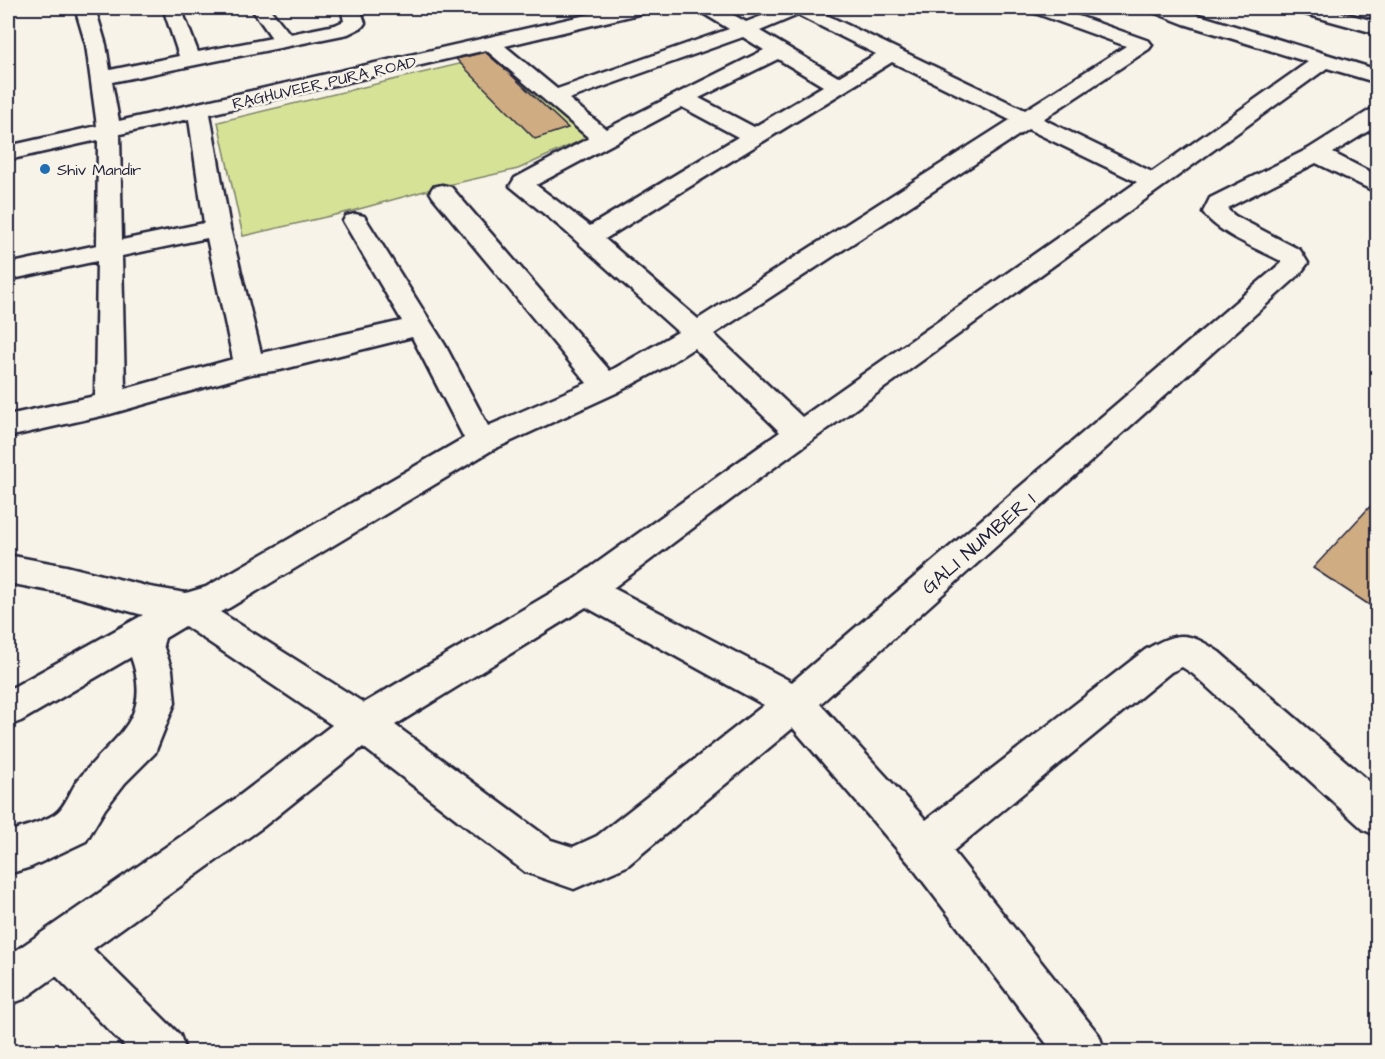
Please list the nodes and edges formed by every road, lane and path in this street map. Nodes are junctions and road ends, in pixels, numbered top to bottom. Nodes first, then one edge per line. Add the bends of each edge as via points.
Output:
1 (85, 8) edge
2 (172, 8) edge
3 (260, 8) edge
4 (350, 8) edge
5 (640, 8) edge
6 (708, 8) edge
7 (799, 8) edge
8 (1039, 8) edge
9 (1160, 8) edge
10 (1305, 8) edge
11 (613, 10) edge
12 (1377, 28) edge
13 (745, 30) junction
14 (285, 42) junction
15 (489, 43) junction
16 (355, 51) junction
17 (778, 51) junction
18 (892, 53) junction
19 (190, 61) junction
20 (1324, 61) junction
21 (1377, 77) edge
22 (101, 78) junction
23 (839, 87) junction
24 (554, 97) junction
25 (682, 98) junction
26 (199, 111) junction
27 (1377, 115) edge
28 (1028, 120) junction
29 (109, 132) junction
30 (756, 137) junction
31 (604, 139) junction
32 (8, 153) edge
33 (1316, 154) junction
34 (1155, 182) junction
35 (1377, 186) edge
36 (442, 192) dead end
37 (355, 221) dead end
38 (217, 228) junction
39 (588, 238) junction
40 (109, 251) junction
41 (8, 272) edge
42 (419, 326) junction
43 (698, 333) junction
44 (245, 365) junction
45 (606, 386) junction
46 (110, 402) junction
47 (8, 426) edge
48 (800, 433) junction
49 (481, 442) junction
50 (8, 569) edge
51 (585, 590) junction
52 (186, 608) junction
53 (149, 629) junction
54 (795, 703) junction
55 (8, 709) edge
56 (363, 724) junction
57 (1377, 816) edge
58 (924, 848) junction
59 (8, 853) edge
60 (60, 948) junction
61 (8, 983) edge
62 (163, 1052) edge
63 (1082, 1052) edge

1 - 22 street
2 - 19 street
3 - 14 street
4 - 16 street via 355,23
5 - 11 street, RAGHUVEER PURA ROAD
6 - 13 street
7 - 13 street
7 - 18 street
8 - 28 street via 1142,45
9 - 20 street
10 - 12 street
11 - 15 street, RAGHUVEER PURA ROAD
13 - 17 street
13 - 24 street
14 - 16 street
14 - 19 street
15 - 16 street, RAGHUVEER PURA ROAD
15 - 24 street
16 - 26 street, RAGHUVEER PURA ROAD
17 - 23 street
17 - 25 street
18 - 23 street
18 - 28 street
19 - 22 street
20 - 21 street
20 - 34 street
22 - 29 street
23 - 30 street
24 - 31 street
25 - 30 street
25 - 31 street
26 - 29 street, RAGHUVEER PURA ROAD
26 - 38 street
27 - 33 street
28 - 34 street
28 - 43 street
29 - 32 street, RAGHUVEER PURA ROAD
29 - 40 street
30 - 39 street
31 - 39 street via 522,184
33 - 35 street
33 - 54 street, GALI NUMBER 1 via 1219,203 1215,212 1282,250 1295,263
34 - 48 street
36 - 45 street
37 - 42 street
38 - 40 street
38 - 44 street via 248,357
39 - 43 street
40 - 41 street
40 - 46 street
42 - 44 street
42 - 49 street
43 - 45 street
43 - 48 street
44 - 46 street
45 - 49 street
46 - 47 street
48 - 51 street
49 - 52 street via 217,598
50 - 52 street
51 - 54 street
51 - 56 street
52 - 53 street
52 - 56 street
53 - 55 street
53 - 59 street via 145,645 154,670 156,703 141,740 91,795 72,827
54 - 56 street, GALI NUMBER 1 via 612,851 574,868 540,857
54 - 58 street
56 - 60 street via 249,813
57 - 58 street via 1187,650 1173,652 1158,661
58 - 63 street
60 - 61 street
60 - 62 street

